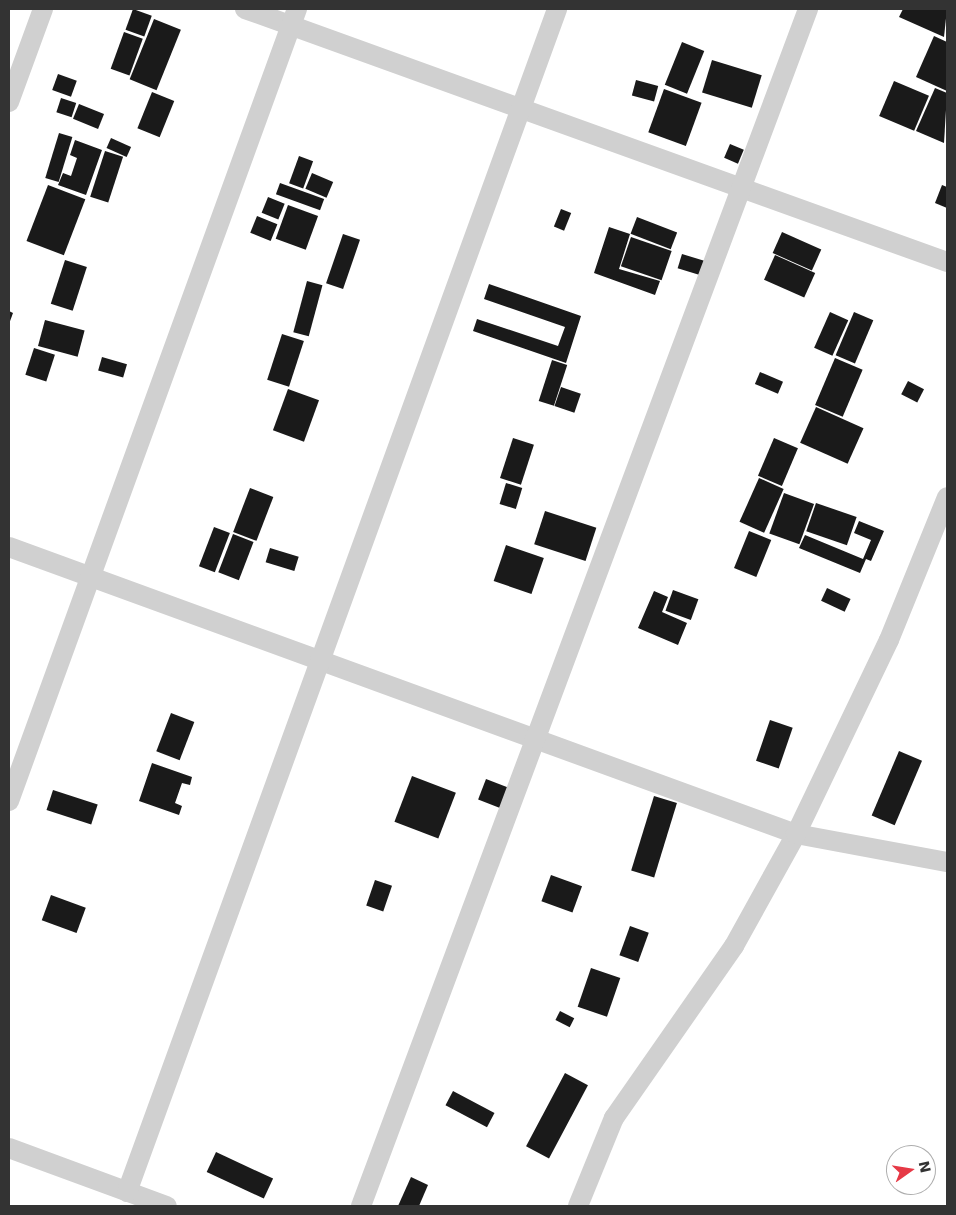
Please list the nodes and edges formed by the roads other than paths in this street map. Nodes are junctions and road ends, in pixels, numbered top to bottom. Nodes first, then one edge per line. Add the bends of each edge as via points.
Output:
1 (43, 9) edge
2 (245, 9) edge
3 (557, 9) edge
4 (808, 9) edge
5 (294, 17) edge
6 (9, 102) edge
7 (521, 108) junction
8 (741, 188) junction
9 (947, 262) edge
10 (947, 497) edge
11 (9, 547) edge
12 (90, 577) junction
13 (320, 662) junction
14 (535, 742) junction
15 (9, 801) edge
16 (796, 834) junction
17 (947, 862) edge
18 (9, 1148) edge
19 (127, 1192) junction
20 (167, 1206) edge
21 (361, 1206) edge
22 (578, 1206) edge

1 - 6 street
2 - 5 street
3 - 7 street
4 - 8 street
5 - 7 street
5 - 12 street
7 - 8 street
7 - 13 street
8 - 9 street
8 - 14 street
10 - 16 street via 889,640
11 - 12 street
12 - 13 street
12 - 15 street
13 - 14 street
13 - 19 street
14 - 16 street
14 - 21 street
16 - 17 street
16 - 22 street via 734,946 614,1118
18 - 19 street
19 - 20 street

